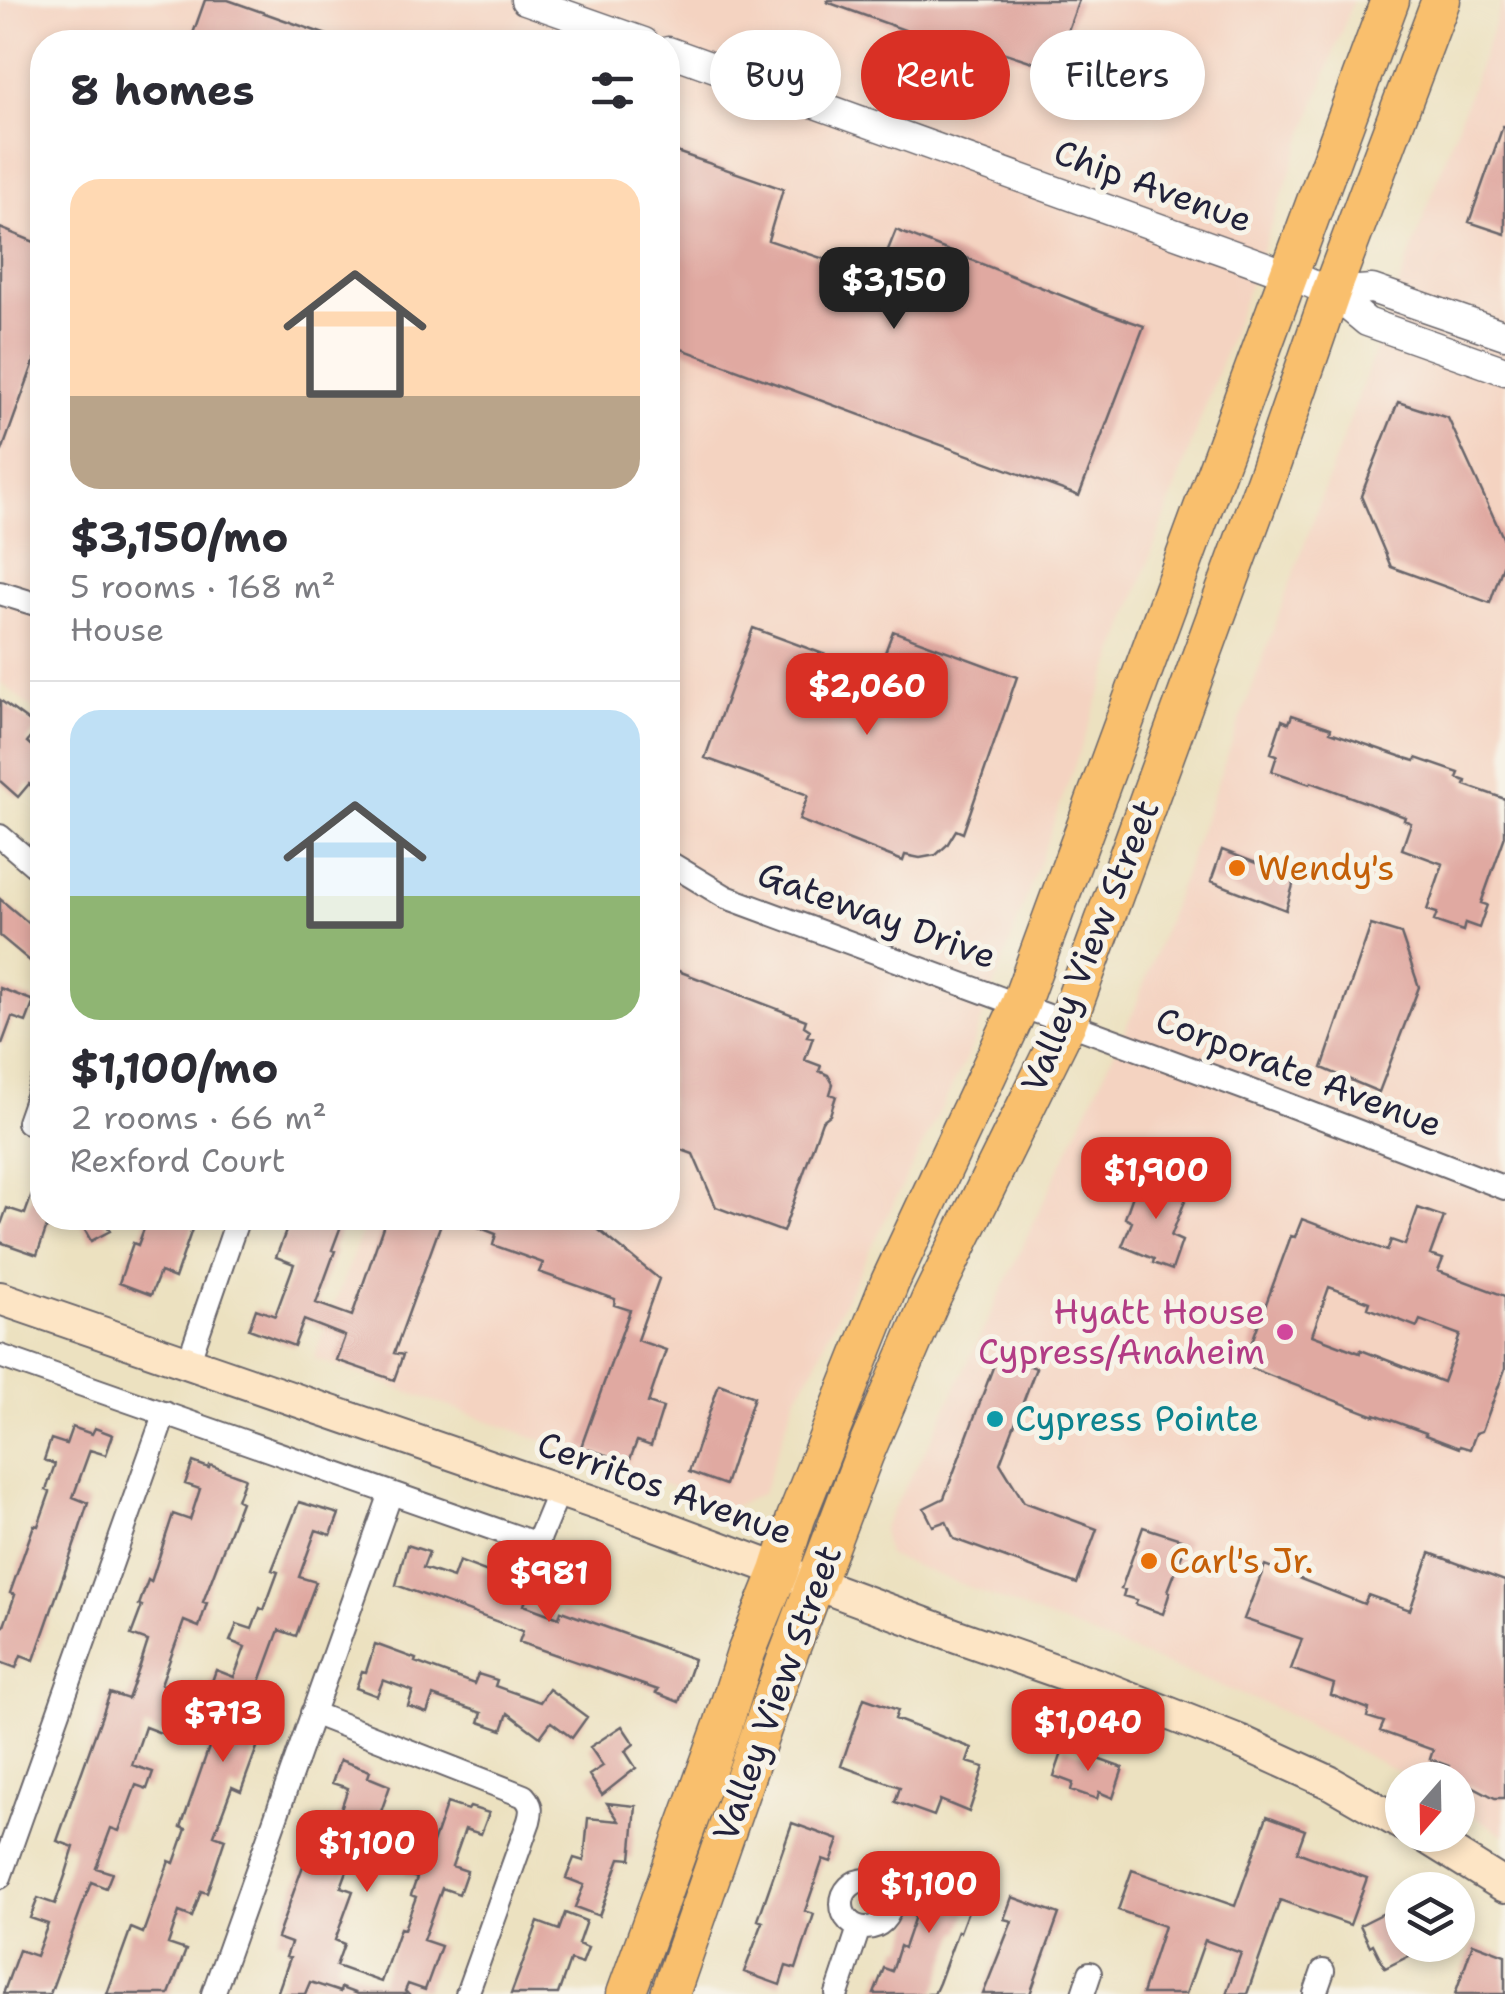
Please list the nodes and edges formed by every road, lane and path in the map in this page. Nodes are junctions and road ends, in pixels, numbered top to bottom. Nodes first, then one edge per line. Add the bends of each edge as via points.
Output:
1 (526, 0) edge
2 (1390, 0) edge
3 (1441, 0) edge
4 (610, 30) edge
5 (680, 55) edge
6 (1290, 275) junction
7 (1331, 292) junction
8 (1505, 336) edge
9 (1505, 371) edge
10 (0, 593) edge
11 (30, 602) edge
12 (0, 836) edge
13 (30, 862) edge
14 (680, 869) edge
15 (1020, 1005) junction
16 (1067, 1022) junction
17 (30, 1116) edge
18 (28, 1122) dead end
19 (1505, 1188) edge
20 (234, 1230) edge
21 (0, 1298) edge
22 (0, 1356) edge
23 (188, 1363) junction
24 (164, 1413) junction
25 (558, 1491) junction
26 (391, 1492) junction
27 (779, 1571) junction
28 (816, 1584) junction
29 (312, 1714) junction
30 (1385, 1814) edge
31 (1450, 1852) edge
32 (0, 1878) edge
33 (1505, 1886) edge
34 (859, 1928) dead end
35 (213, 1994) edge
36 (468, 1994) edge
37 (626, 1994) edge
38 (670, 1994) edge
39 (837, 1994) edge

1 - 4 street
2 - 6 main road, Valley View Street
3 - 7 main road, Valley View Street
5 - 6 street, Chip Avenue
6 - 7 street, Chip Avenue
6 - 15 main road, Valley View Street
7 - 8 street via 1372,289
7 - 9 street via 1367,322
7 - 16 main road, Valley View Street
10 - 11 street
12 - 13 street
14 - 15 street, Gateway Drive via 726,897
15 - 16 street, Gateway Drive
15 - 27 main road, Valley View Street via 890,1282
16 - 19 street, Corporate Avenue
16 - 28 main road, Valley View Street via 930,1302
17 - 18 street
20 - 23 street
21 - 23 main road, Cerritos Avenue
22 - 24 street
23 - 25 main road, Cerritos Avenue
24 - 26 street
24 - 32 street
25 - 26 street via 537,1544
25 - 27 main road, Cerritos Avenue
26 - 29 street
27 - 28 main road, Cerritos Avenue
27 - 37 main road, Valley View Street
28 - 30 main road, Cerritos Avenue via 1239,1741
28 - 38 main road, Valley View Street
29 - 35 street
29 - 36 street via 529,1802 529,1822
31 - 33 main road
34 - 39 street

